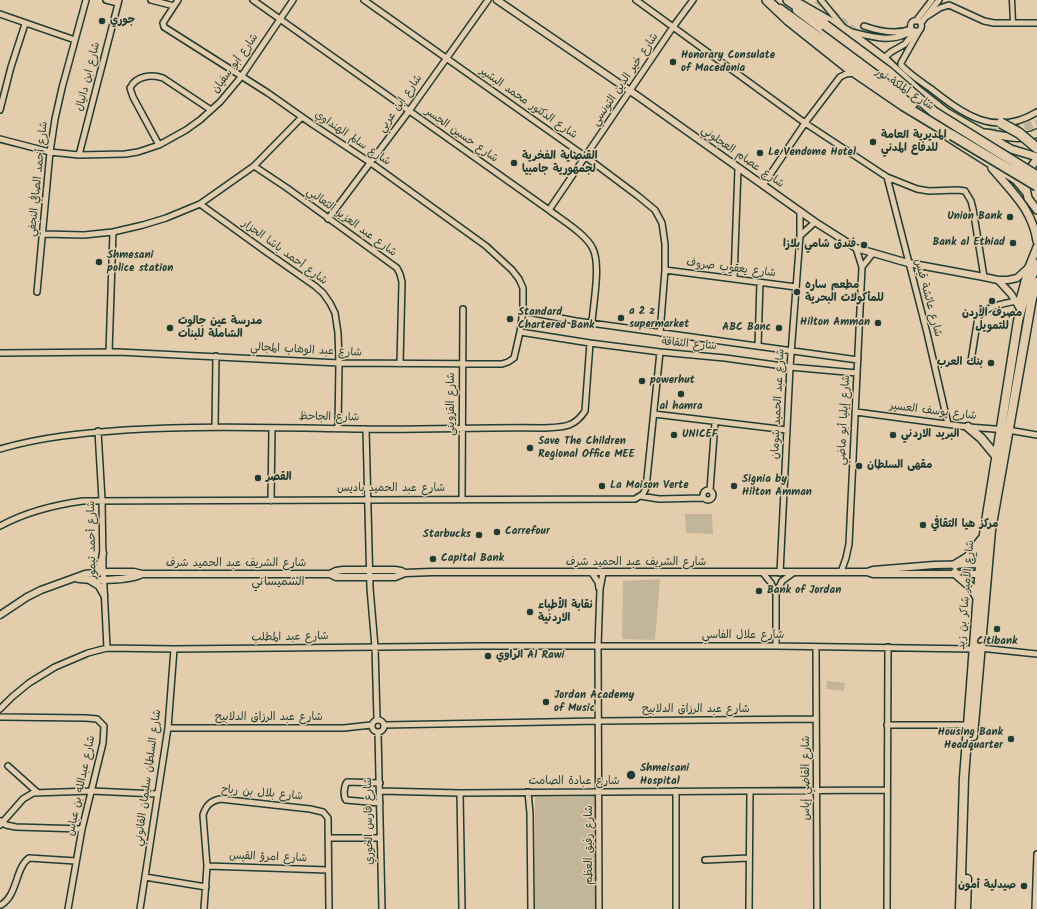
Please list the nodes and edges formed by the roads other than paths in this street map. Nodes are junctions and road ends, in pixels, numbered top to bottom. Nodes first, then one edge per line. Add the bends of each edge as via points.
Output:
1 (86, 0) edge
2 (106, 0) edge
3 (151, 0) edge
4 (178, 0) edge
5 (253, 0) edge
6 (293, 0) edge
7 (364, 0) edge
8 (488, 0) edge
9 (497, 0) edge
10 (636, 0) edge
11 (693, 0) edge
12 (784, 0) edge
13 (788, 0) edge
14 (793, 0) edge
15 (821, 0) edge
16 (932, 0) edge
17 (939, 0) edge
18 (1012, 0) edge
19 (119, 1) edge
20 (768, 1) edge
21 (949, 2) edge
22 (174, 6) junction
23 (0, 14) edge
24 (926, 17) junction
25 (280, 19) junction
26 (919, 22) junction
27 (1013, 23) junction
28 (1037, 23) edge
29 (24, 24) junction
30 (673, 26) junction
31 (864, 26) dead end
32 (846, 30) junction
33 (914, 30) junction
34 (75, 40) junction
35 (446, 58) junction
36 (884, 58) junction
37 (839, 61) junction
38 (856, 73) junction
39 (241, 77) junction
40 (840, 77) junction
41 (888, 78) dead end
42 (630, 91) junction
43 (913, 104) tunnel mouth
44 (904, 106) junction
45 (0, 110) edge
46 (211, 110) junction
47 (409, 111) junction
48 (1037, 112) edge
49 (302, 117) junction
50 (805, 123) junction
51 (1001, 123) junction
52 (980, 132) junction
53 (1037, 133) edge
54 (0, 139) edge
55 (159, 145) junction
56 (1037, 148) edge
57 (1011, 149) junction
58 (50, 152) junction
59 (79, 155) junction
60 (586, 157) junction
61 (1037, 158) edge
62 (371, 163) junction
63 (988, 164) junction
64 (254, 166) junction
65 (738, 169) junction
66 (999, 170) junction
67 (887, 176) junction
68 (1037, 176) edge
69 (763, 185) junction
70 (1037, 186) edge
71 (1026, 192) junction
72 (200, 204) junction
73 (549, 210) junction
74 (1037, 210) edge
75 (800, 212) junction
76 (328, 219) junction
77 (815, 222) junction
78 (113, 232) junction
79 (43, 234) junction
80 (800, 236) junction
81 (1037, 241) edge
82 (1037, 247) edge
83 (856, 248) junction
84 (873, 253) junction
85 (908, 263) junction
86 (862, 267) junction
87 (1034, 267) edge
88 (665, 270) junction
89 (984, 276) junction
90 (734, 279) junction
91 (998, 280) junction
92 (760, 282) junction
93 (1037, 282) edge
94 (796, 287) junction
95 (37, 292) dead end
96 (1037, 292) edge
97 (1017, 304) junction
98 (463, 309) dead end
99 (523, 311) junction
100 (1028, 317) junction
101 (1018, 321) junction
102 (592, 323) junction
103 (520, 332) junction
104 (660, 333) junction
105 (590, 343) junction
106 (758, 346) junction
107 (792, 351) junction
108 (109, 352) junction
109 (660, 352) junction
110 (0, 353) edge
111 (216, 356) junction
112 (858, 360) junction
113 (971, 360) dead end
114 (340, 363) junction
115 (400, 364) junction
116 (462, 364) junction
117 (790, 367) junction
118 (857, 373) junction
119 (856, 412) junction
120 (654, 414) junction
121 (715, 422) junction
122 (948, 424) junction
123 (215, 427) junction
124 (968, 427) junction
125 (272, 428) junction
126 (338, 428) junction
127 (366, 429) junction
128 (462, 429) junction
129 (1004, 429) junction
130 (787, 430) junction
131 (98, 431) junction
132 (1037, 435) edge
133 (0, 449) edge
134 (996, 456) junction
135 (710, 490) junction
136 (640, 496) junction
137 (704, 498) junction
138 (462, 499) junction
139 (102, 500) junction
140 (368, 500) junction
141 (270, 501) junction
142 (0, 526) edge
143 (983, 537) junction
144 (103, 553) junction
145 (984, 564) junction
146 (955, 569) junction
147 (370, 570) junction
148 (103, 572) junction
149 (841, 572) junction
150 (94, 573) junction
151 (405, 573) junction
152 (592, 573) junction
153 (603, 573) junction
154 (763, 573) junction
155 (780, 573) junction
156 (793, 573) junction
157 (142, 574) junction
158 (330, 574) junction
159 (983, 574) junction
160 (75, 578) junction
161 (370, 578) junction
162 (103, 579) junction
163 (88, 580) junction
164 (600, 589) junction
165 (776, 594) junction
166 (104, 595) junction
167 (977, 597) junction
168 (0, 614) edge
169 (598, 646) junction
170 (776, 646) junction
171 (375, 647) junction
172 (816, 647) junction
173 (107, 648) junction
174 (888, 648) junction
175 (977, 648) junction
176 (174, 649) junction
177 (1037, 654) edge
178 (0, 709) edge
179 (0, 717) edge
180 (377, 719) junction
181 (816, 719) junction
182 (599, 721) junction
183 (371, 725) junction
184 (384, 725) junction
185 (887, 725) junction
186 (971, 725) junction
187 (168, 728) junction
188 (378, 732) junction
189 (8, 766) dead end
190 (380, 783) junction
191 (817, 790) junction
192 (887, 790) junction
193 (380, 791) junction
194 (676, 791) junction
195 (750, 791) junction
196 (38, 792) junction
197 (91, 792) junction
198 (528, 792) junction
199 (600, 792) junction
200 (460, 793) junction
201 (157, 794) junction
202 (380, 803) junction
203 (1, 822) edge
204 (82, 829) junction
205 (329, 838) junction
206 (380, 838) junction
207 (1037, 854) edge
208 (749, 858) junction
209 (705, 860) dead end
210 (1037, 860) edge
211 (76, 861) junction
212 (207, 866) junction
213 (328, 870) junction
214 (145, 877) junction
215 (206, 887) junction
216 (1, 906) edge
217 (68, 909) edge
218 (140, 909) edge
219 (204, 909) edge
220 (329, 909) edge
221 (382, 909) edge
222 (462, 909) edge
223 (531, 909) edge
224 (599, 909) edge
225 (676, 909) edge
226 (749, 909) edge
227 (817, 909) edge
228 (887, 909) edge
229 (960, 909) edge
230 (966, 909) edge
231 (1035, 909) edge

1 - 34 street, شارع أحمد الصافي النجفي
2 - 19 street, شارع ابن دانيال
3 - 22 street
4 - 22 street, شارع سالم الهنداوي
5 - 25 street, شارع حسين الجسر
6 - 25 street, شارع أبو سفيان
7 - 35 street, شارع الدكتور محمد البشير
8 - 35 street, شارع ابن عربي
9 - 42 street, شارع عصام العجلوني
10 - 30 street
11 - 30 street, شارع خير الدين التونسي
12 - 41 main road
13 - 68 highway, شارع الملكة نور, bridge via 887,71 934,112
14 - 32 main road
15 - 32 street
16 - 26 street
17 - 24 street
18 - 27 street
19 - 59 street, شارع ابن دانيال
20 - 37 highway, شارع الملكة نور
20 - 43 main road
21 - 24 street
21 - 27 street via 984,21
22 - 39 street, شارع سالم الهنداوي via 163,23 164,27
23 - 29 street
24 - 26 street
25 - 39 street, شارع أبو سفيان
25 - 47 street, شارع حسين الجسر
26 - 33 street via 912,23
26 - 33 street via 922,27
27 - 28 street
29 - 34 street
29 - 45 street
30 - 42 street, شارع خير الدين التونسي
30 - 50 street
31 - 33 street via 890,32
32 - 33 street via 875,38 885,38 901,36
32 - 36 main road
33 - 36 street via 905,44
33 - 51 street via 901,67 966,114 979,120
34 - 58 street, شارع أحمد الصافي النجفي via 62,88
35 - 47 street, شارع ابن عربي
35 - 60 street, شارع الدكتور محمد البشير
36 - 52 main road via 946,112
37 - 38 highway, شارع الملكة نور
37 - 40 street
38 - 40 street
38 - 44 highway, شارع الملكة نور
39 - 46 street, شارع أبو سفيان
39 - 49 street, شارع سالم الهنداوي
40 - 50 street
42 - 60 street, شارع خير الدين التونسي
42 - 65 street, شارع عصام العجلوني
44 - 63 main road
44 - 70 highway, شارع الملكة نور, bridge
46 - 55 street, شارع أبو سفيان via 186,130
46 - 55 street via 163,78 148,76 138,79 130,88
47 - 62 street, شارع ابن عربي
47 - 73 street, شارع حسين الجسر
48 - 51 street via 1023,119
49 - 62 street, شارع سالم الهنداوي
49 - 64 street
50 - 67 street
50 - 69 street
51 - 56 highway, bridge via 1019,132
52 - 53 main road via 1016,138
52 - 57 main road
54 - 58 street, شارع أبو سفيان
55 - 59 street, شارع أبو سفيان via 125,154
57 - 61 main road
57 - 66 main road via 1017,165 1008,171
58 - 59 street, شارع أبو سفيان
58 - 79 street, شارع أحمد الصافي النجفي
60 - 73 street, شارع خير الدين التونسي
60 - 88 street, شارع الدكتور محمد البشير via 643,200 658,215 664,229
61 - 71 main road via 1029,170
62 - 76 street, شارع ابن عربي
62 - 99 street, شارع سالم الهنداوي via 486,246 512,270 523,288
63 - 66 main road
63 - 81 main road via 1025,208
64 - 72 street
64 - 76 street, شارع عبد العزيز الثعالبي
65 - 69 street, شارع عصام العجلوني
65 - 90 street
66 - 71 main road via 1016,180
67 - 85 street, شارع عائشة قيس
67 - 89 street via 934,192 966,192 973,209
69 - 75 street, شارع عصام العجلوني
71 - 74 main road
72 - 78 street via 166,218
72 - 114 street, شارع أحمد باشا الجزار via 323,293 336,318
73 - 102 street, شارع حسين الجسر via 581,236 593,250 596,267
75 - 77 street, شارع عصام العجلوني
75 - 80 street, شارع عبد الحميد شومان
76 - 115 street, شارع عبد العزيز الثعالبي via 397,268 400,274
77 - 80 street
77 - 83 street, شارع عصام العجلوني
78 - 79 street via 84,235
78 - 108 street
79 - 95 street, شارع أحمد الصافي النجفي
80 - 94 street, شارع عبد الحميد شومان
82 - 87 main road
83 - 84 street, شارع عصام العجلوني
83 - 86 street, شارع إيليا أبو ماضي
84 - 85 street, شارع عصام العجلوني
84 - 86 street
85 - 89 street, شارع عصام العجلوني
85 - 122 street, شارع عائشة قيس
86 - 112 street, شارع إيليا أبو ماضي
87 - 91 street, شارع عصام العجلوني via 1017,278
87 - 97 main road
87 - 101 main road, شارع الأمير شاكر بن زيد
88 - 90 street, شارع يعقوب صروف
88 - 104 street, شارع الدكتور محمد البشير
89 - 91 street, شارع عصام العجلوني
90 - 92 street, شارع يعقوب صروف
91 - 97 street
92 - 94 street, شارع يعقوب صروف
92 - 106 street
93 - 100 main road, شارع الأمير شاكر بن زيد
94 - 107 street, شارع عبد الحميد شومان
96 - 100 main road
97 - 101 main road
97 - 113 street via 990,308 982,312 978,317
98 - 116 street, شارع القزويني
99 - 102 street, شارع الثقافة
99 - 103 street, شارع عبد الوهاب المجالي
100 - 129 main road, شارع الأمير شاكر بن زيد
101 - 129 main road, شارع الأمير شاكر بن زيد
102 - 104 street, شارع الثقافة
103 - 105 street, شارع الثقافة
103 - 116 street, شارع عبد الوهاب المجالي via 514,358 508,362
104 - 106 street, شارع الثقافة
105 - 109 street, شارع الثقافة
105 - 128 street, شارع الجاحظ via 585,411 575,423 544,428
106 - 107 street, شارع الثقافة
107 - 112 street, شارع الثقافة
107 - 117 street, شارع عبد الحميد شومان
108 - 110 street, شارع عبد الوهاب المجالي
108 - 111 street, شارع عبد الوهاب المجالي
109 - 117 street, شارع الثقافة
109 - 120 street
111 - 114 street, شارع عبد الوهاب المجالي
111 - 123 street
112 - 118 street, شارع إيليا أبو ماضي
114 - 115 street, شارع عبد الوهاب المجالي
114 - 126 street, شارع أحمد باشا الجزار
115 - 116 street, شارع عبد الوهاب المجالي
116 - 128 street, شارع القزويني
117 - 118 street, شارع الثقافة
117 - 130 street, شارع عبد الحميد شومان
118 - 119 street, شارع إيليا أبو ماضي
119 - 122 street, شارع يوسف العسير
119 - 149 street, شارع إيليا أبو ماضي via 849,544
120 - 121 street
120 - 136 street via 646,488
121 - 130 street
121 - 135 street
122 - 124 street, شارع يوسف العسير
123 - 125 street, شارع الجاحظ
123 - 131 street, شارع الجاحظ
124 - 129 street, شارع يوسف العسير
124 - 134 main road
125 - 126 street, شارع الجاحظ
125 - 141 street
126 - 127 street, شارع الجاحظ
127 - 128 street, شارع الجاحظ
127 - 140 street
128 - 138 street, شارع القزويني
129 - 132 street, شارع يوسف العسير
129 - 134 main road, شارع الأمير شاكر بن زيد
129 - 145 main road, شارع الأمير شاكر بن زيد
130 - 155 street, شارع عبد الحميد شومان
131 - 133 street, شارع الجاحظ via 45,438
131 - 139 street, شارع أحمد تيمور
134 - 143 main road, شارع الأمير شاكر بن زيد
135 - 137 street via 704,491
135 - 137 street via 713,497 710,500
136 - 137 street via 659,500
136 - 138 street, شارع عبد الحميد باديس via 629,500
138 - 140 street, شارع عبد الحميد باديس
139 - 141 street, شارع عبد الحميد باديس
139 - 142 street, شارع عبد الحميد باديس via 39,509
139 - 144 street, شارع أحمد تيمور
140 - 141 street, شارع عبد الحميد باديس
140 - 147 street
143 - 145 main road, شارع الأمير شاكر بن زيد
143 - 146 main road
144 - 148 street, شارع أحمد تيمور
144 - 150 street via 100,565
145 - 146 street, شارع الشريف عبد الحميد شرف
145 - 159 main road, شارع الأمير شاكر بن زيد
146 - 149 street, شارع الشريف عبد الحميد شرف via 873,574
146 - 159 street, شارع الشريف عبد الحميد شرف
146 - 167 main road
147 - 151 street, شارع الشريف عبد الحميد شرف via 398,570
147 - 158 street, شارع الشريف عبد الحميد شرف
147 - 161 street
148 - 150 street, شارع الشريف عبد الحميد شرف
148 - 157 street, شارع الشريف عبد الحميد شرف
148 - 162 street, شارع أحمد تيمور
149 - 156 street, شارع الشريف عبد الحميد شرف
150 - 160 street, شارع الشريف عبد الحميد شرف
151 - 152 street, شارع الشريف عبد الحميد شرف
151 - 161 street, شارع الشريف عبد الحميد شرف via 395,577
152 - 153 street, شارع الشريف عبد الحميد شرف
152 - 164 street, شارع رفيق العظم
153 - 154 street, شارع الشريف عبد الحميد شرف
153 - 164 street, شارع رفيق العظم
154 - 155 street, شارع الشريف عبد الحميد شرف
154 - 165 street
155 - 156 street, شارع الشريف عبد الحميد شرف
156 - 165 street via 782,581
157 - 158 street, شارع الشريف عبد الحميد شرف
157 - 162 street, شارع الشريف عبد الحميد شرف via 132,578
158 - 161 street, شارع الشريف عبد الحميد شرف via 336,577
159 - 167 main road, شارع الأمير شاكر بن زيد
159 - 175 main road, شارع الأمير شاكر بن زيد
160 - 163 street, شارع الشريف عبد الحميد شرف
160 - 168 street, شارع الشريف عبد الحميد شرف via 41,590
161 - 171 street
162 - 163 street, شارع الشريف عبد الحميد شرف
162 - 166 street, شارع أحمد تيمور
163 - 166 street via 99,586
164 - 169 street, شارع رفيق العظم
165 - 170 street
166 - 173 street, شارع أحمد تيمور
167 - 175 main road, شارع الأمير شاكر بن زيد
169 - 170 street, شارع علال الفاسي
169 - 171 street, شارع عبد المطلب
169 - 182 street, شارع رفيق العظم
170 - 172 street, شارع علال الفاسي
171 - 176 street, شارع عبد المطلب
171 - 180 street
172 - 174 street, شارع علال الفاسي
172 - 181 street, شارع القاضي إياس
173 - 176 street, شارع عبد المطلب
173 - 178 street, شارع عبد المطلب via 55,667 29,683
174 - 175 street, شارع علال الفاسي
174 - 185 street
175 - 177 street, شارع علال الفاسي
175 - 186 main road, شارع الأمير شاكر بن زيد
176 - 187 street, شارع السلطان سليمان القانوني
179 - 197 street, شارع عبدالله بن عباس via 86,718 102,722 103,743
180 - 183 street
180 - 184 street
181 - 182 street, شارع عبد الرزاق الدلابيح
181 - 191 street, شارع القاضي إياس
182 - 184 street, شارع عبد الرزاق الدلابيح
182 - 199 street, شارع رفيق العظم
183 - 187 street, شارع عبد الرزاق الدلابيح via 344,728
183 - 188 street via 372,729
184 - 188 street
185 - 186 street
185 - 192 street
186 - 229 main road, شارع الأمير شاكر بن زيد via 964,778
186 - 230 main road, شارع الأمير شاكر بن زيد
187 - 201 street, شارع السلطان سليمان القانوني
188 - 190 street, شارع فارس الخوري
189 - 196 street
190 - 193 street, شارع فارس الخوري
190 - 202 street via 347,782 344,797 346,800
191 - 192 street, شارع عبادة الصامت
191 - 195 street, شارع عبادة الصامت
191 - 227 street, شارع القاضي إياس
192 - 228 street
193 - 200 street, شارع عبادة الصامت
193 - 202 street, شارع فارس الخوري
194 - 195 street, شارع عبادة الصامت
194 - 199 street, شارع عبادة الصامت
194 - 225 street
195 - 208 street
196 - 197 street
196 - 203 street via 23,799
197 - 201 street
197 - 204 street, شارع عبدالله بن عباس
198 - 199 street, شارع عبادة الصامت
198 - 200 street, شارع عبادة الصامت
198 - 223 street
199 - 224 street, شارع رفيق العظم
200 - 222 street
201 - 214 street, شارع السلطان سليمان القانوني
202 - 206 street, شارع فارس الخوري
203 - 204 street via 16,827
204 - 211 street, شارع عبدالله بن عباس
205 - 206 street
205 - 212 street, شارع بلال بن رباح via 328,818 320,810 220,799 209,804 203,815
205 - 213 street, شارع بلال بن رباح
206 - 221 street, شارع فارس الخوري
207 - 210 street
208 - 209 street
208 - 226 street
210 - 231 street
211 - 216 street via 29,858 9,898
211 - 217 street, شارع عبدالله بن عباس
212 - 213 street, شارع امرؤ القيس
212 - 215 street, شارع بلال بن رباح
213 - 220 street, شارع بلال بن رباح
214 - 215 street
214 - 218 street, شارع السلطان سليمان القانوني
215 - 219 street, شارع بلال بن رباح

